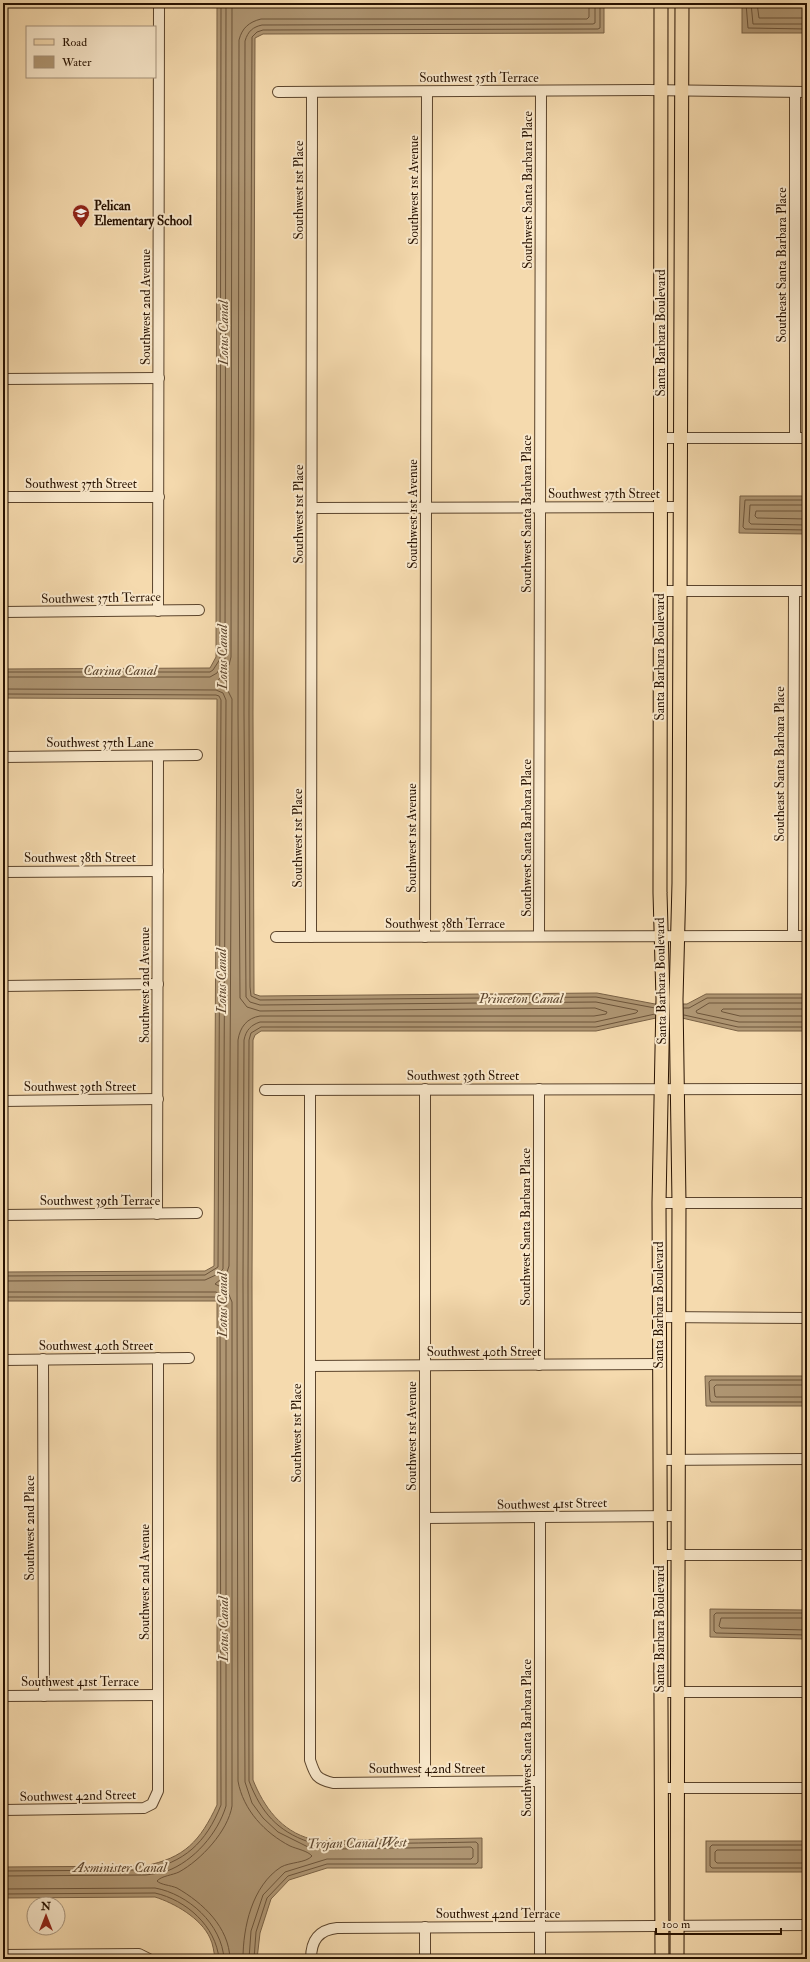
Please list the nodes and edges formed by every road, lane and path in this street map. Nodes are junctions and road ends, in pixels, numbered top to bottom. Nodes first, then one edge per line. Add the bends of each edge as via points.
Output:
1 (159, 3) edge
2 (661, 3) edge
3 (682, 3) edge
4 (541, 91) junction
5 (662, 91) junction
6 (681, 91) junction
7 (278, 92) dead end
8 (312, 92) junction
9 (427, 92) junction
10 (795, 92) junction
11 (807, 92) edge
12 (661, 263) junction
13 (680, 263) junction
14 (159, 378) junction
15 (3, 379) edge
16 (661, 438) junction
17 (680, 438) junction
18 (795, 438) junction
19 (807, 438) edge
20 (3, 497) edge
21 (159, 497) junction
22 (426, 507) junction
23 (540, 507) junction
24 (660, 507) junction
25 (680, 507) junction
26 (312, 508) junction
27 (660, 591) junction
28 (680, 592) junction
29 (794, 592) junction
30 (807, 592) edge
31 (199, 610) dead end
32 (158, 611) junction
33 (3, 612) edge
34 (660, 753) junction
35 (679, 753) junction
36 (198, 755) dead end
37 (158, 756) junction
38 (3, 757) edge
39 (158, 871) junction
40 (3, 872) edge
41 (425, 936) junction
42 (539, 936) junction
43 (661, 936) junction
44 (678, 936) junction
45 (793, 936) junction
46 (807, 936) edge
47 (276, 937) dead end
48 (311, 937) junction
49 (158, 984) junction
50 (3, 986) edge
51 (669, 999) junction
52 (669, 1026) junction
53 (661, 1088) junction
54 (425, 1089) junction
55 (539, 1089) junction
56 (678, 1089) junction
57 (807, 1089) edge
58 (265, 1090) dead end
59 (310, 1090) junction
60 (158, 1100) junction
61 (3, 1101) edge
62 (679, 1202) junction
63 (659, 1203) junction
64 (807, 1203) edge
65 (157, 1214) junction
66 (197, 1214) dead end
67 (3, 1215) edge
68 (659, 1317) junction
69 (678, 1318) junction
70 (807, 1318) edge
71 (158, 1358) junction
72 (189, 1358) dead end
73 (43, 1359) junction
74 (3, 1360) edge
75 (659, 1364) junction
76 (425, 1365) junction
77 (539, 1365) junction
78 (310, 1366) junction
79 (807, 1459) edge
80 (659, 1460) junction
81 (678, 1460) junction
82 (660, 1516) junction
83 (678, 1516) junction
84 (540, 1517) junction
85 (426, 1518) junction
86 (660, 1555) junction
87 (678, 1555) junction
88 (807, 1555) edge
89 (661, 1692) junction
90 (677, 1692) junction
91 (807, 1692) edge
92 (158, 1695) junction
93 (3, 1696) edge
94 (44, 1696) junction
95 (316, 1776) joint
96 (425, 1782) junction
97 (539, 1782) junction
98 (662, 1788) junction
99 (677, 1788) junction
100 (807, 1788) edge
101 (152, 1804) joint
102 (3, 1810) edge
103 (662, 1925) junction
104 (678, 1925) junction
105 (807, 1925) edge
106 (539, 1926) junction
107 (425, 1927) junction
108 (3, 1955) edge
109 (149, 1959) edge
110 (311, 1959) edge
111 (425, 1959) edge
112 (540, 1959) edge
113 (662, 1959) edge
114 (677, 1959) edge

1 - 14 street, Southwest 2nd Avenue
2 - 5 main road, Santa Barbara Boulevard
3 - 6 main road, Santa Barbara Boulevard
4 - 5 street, Southwest 35th Terrace
4 - 9 street, Southwest 35th Terrace
4 - 23 street, Southwest Santa Barbara Place
5 - 6 street, Southwest 35th Terrace
5 - 12 main road, Santa Barbara Boulevard
6 - 10 street, Southwest 35th Terrace
6 - 13 main road, Santa Barbara Boulevard
7 - 8 street, Southwest 35th Terrace
8 - 9 street, Southwest 35th Terrace
8 - 26 street, Southwest 1st Place
9 - 22 street, Southwest 1st Avenue
10 - 11 street, Southwest 35th Terrace
10 - 18 street, Southeast Santa Barbara Place
12 - 13 main road
12 - 16 main road, Santa Barbara Boulevard
13 - 17 main road, Santa Barbara Boulevard
14 - 15 street
14 - 21 street, Southwest 2nd Avenue
16 - 17 street
16 - 24 main road, Santa Barbara Boulevard
17 - 18 street
17 - 25 main road, Santa Barbara Boulevard
18 - 19 street
20 - 21 street, Southwest 37th Street
21 - 32 street, Southwest 2nd Avenue
22 - 23 street, Southwest 37th Street
22 - 26 street, Southwest 37th Street
22 - 41 street, Southwest 1st Avenue
23 - 24 street, Southwest 37th Street
23 - 42 street, Southwest Santa Barbara Place
24 - 25 street, Southwest 37th Street
24 - 27 main road, Santa Barbara Boulevard
25 - 28 main road, Santa Barbara Boulevard
26 - 48 street, Southwest 1st Place
27 - 28 street
27 - 34 main road, Santa Barbara Boulevard
28 - 29 street
28 - 35 main road, Santa Barbara Boulevard
29 - 30 street
29 - 45 street, Southeast Santa Barbara Place
31 - 32 street, Southwest 37th Terrace
32 - 33 street, Southwest 37th Terrace
34 - 35 main road
34 - 43 main road, Santa Barbara Boulevard
35 - 44 main road, Santa Barbara Boulevard
36 - 37 street, Southwest 37th Lane
37 - 38 street, Southwest 37th Lane
37 - 39 street, Southwest 2nd Avenue
39 - 40 street, Southwest 38th Street
39 - 49 street, Southwest 2nd Avenue
41 - 42 street, Southwest 38th Terrace
41 - 48 street, Southwest 38th Terrace
42 - 43 street, Southwest 38th Terrace
43 - 44 street, Southwest 38th Terrace
43 - 51 main road, Santa Barbara Boulevard
44 - 45 street, Southwest 38th Terrace
44 - 51 main road, Santa Barbara Boulevard
45 - 46 street, Southwest 38th Terrace
47 - 48 street, Southwest 38th Terrace
49 - 50 street
49 - 60 street, Southwest 2nd Avenue
51 - 52 main road, Santa Barbara Boulevard
52 - 53 main road, Santa Barbara Boulevard
52 - 56 main road, Santa Barbara Boulevard
53 - 55 street, Southwest 39th Street
53 - 56 street, Southwest 39th Street
53 - 63 main road, Santa Barbara Boulevard
54 - 55 street, Southwest 39th Street
54 - 59 street, Southwest 39th Street
54 - 76 street, Southwest 1st Avenue
55 - 77 street, Southwest Santa Barbara Place
56 - 57 street, Southwest 39th Street
56 - 62 main road, Santa Barbara Boulevard
58 - 59 street, Southwest 39th Street
59 - 78 street, Southwest 1st Place
60 - 61 street, Southwest 39th Street
60 - 65 street, Southwest 2nd Avenue
62 - 63 street
62 - 64 street
62 - 69 main road, Santa Barbara Boulevard
63 - 68 main road, Santa Barbara Boulevard
65 - 66 street, Southwest 39th Terrace
65 - 67 street, Southwest 39th Terrace
68 - 69 street
68 - 75 main road, Santa Barbara Boulevard
69 - 70 street
69 - 81 main road, Santa Barbara Boulevard
71 - 72 street, Southwest 40th Street
71 - 73 street, Southwest 40th Street
71 - 92 street, Southwest 2nd Avenue
73 - 74 street, Southwest 40th Street
73 - 94 street, Southwest 2nd Place
75 - 77 street, Southwest 40th Street
75 - 80 main road, Santa Barbara Boulevard
76 - 77 street, Southwest 40th Street
76 - 78 street, Southwest 40th Street
76 - 85 street, Southwest 1st Avenue
78 - 95 street, Southwest 1st Place via 310,1760
79 - 81 street
80 - 81 street
80 - 82 main road, Santa Barbara Boulevard
81 - 83 main road, Santa Barbara Boulevard
82 - 83 street, Southwest 41st Street
82 - 84 street, Southwest 41st Street
82 - 86 main road, Santa Barbara Boulevard
83 - 87 main road, Santa Barbara Boulevard
84 - 85 street, Southwest 41st Street
84 - 97 street, Southwest Santa Barbara Place
85 - 96 street, Southwest 1st Avenue
86 - 87 street
86 - 89 main road, Santa Barbara Boulevard
87 - 88 street
87 - 90 main road, Santa Barbara Boulevard
89 - 90 street
89 - 98 main road, Santa Barbara Boulevard
90 - 91 street
90 - 99 main road, Santa Barbara Boulevard
92 - 94 street, Southwest 41st Terrace
92 - 101 street, Southwest 2nd Avenue via 158,1791
93 - 94 street, Southwest 41st Terrace
95 - 96 street, Southwest 42nd Street via 333,1783
96 - 97 street, Southwest 42nd Street
97 - 106 street, Southwest Santa Barbara Place
98 - 99 street
98 - 103 main road, Santa Barbara Boulevard
99 - 100 street
99 - 104 main road, Santa Barbara Boulevard
101 - 102 street, Southwest 42nd Street via 144,1808
103 - 104 street, Southwest 42nd Terrace
103 - 106 street, Southwest 42nd Terrace
103 - 113 main road, Santa Barbara Boulevard
104 - 105 street, Southwest 42nd Terrace
104 - 114 main road, Santa Barbara Boulevard
106 - 107 street, Southwest 42nd Terrace
106 - 112 street, Southwest Santa Barbara Place
107 - 110 street, Southwest 42nd Terrace via 328,1929 320,1933 314,1941
107 - 111 street
108 - 109 street via 139,1954

